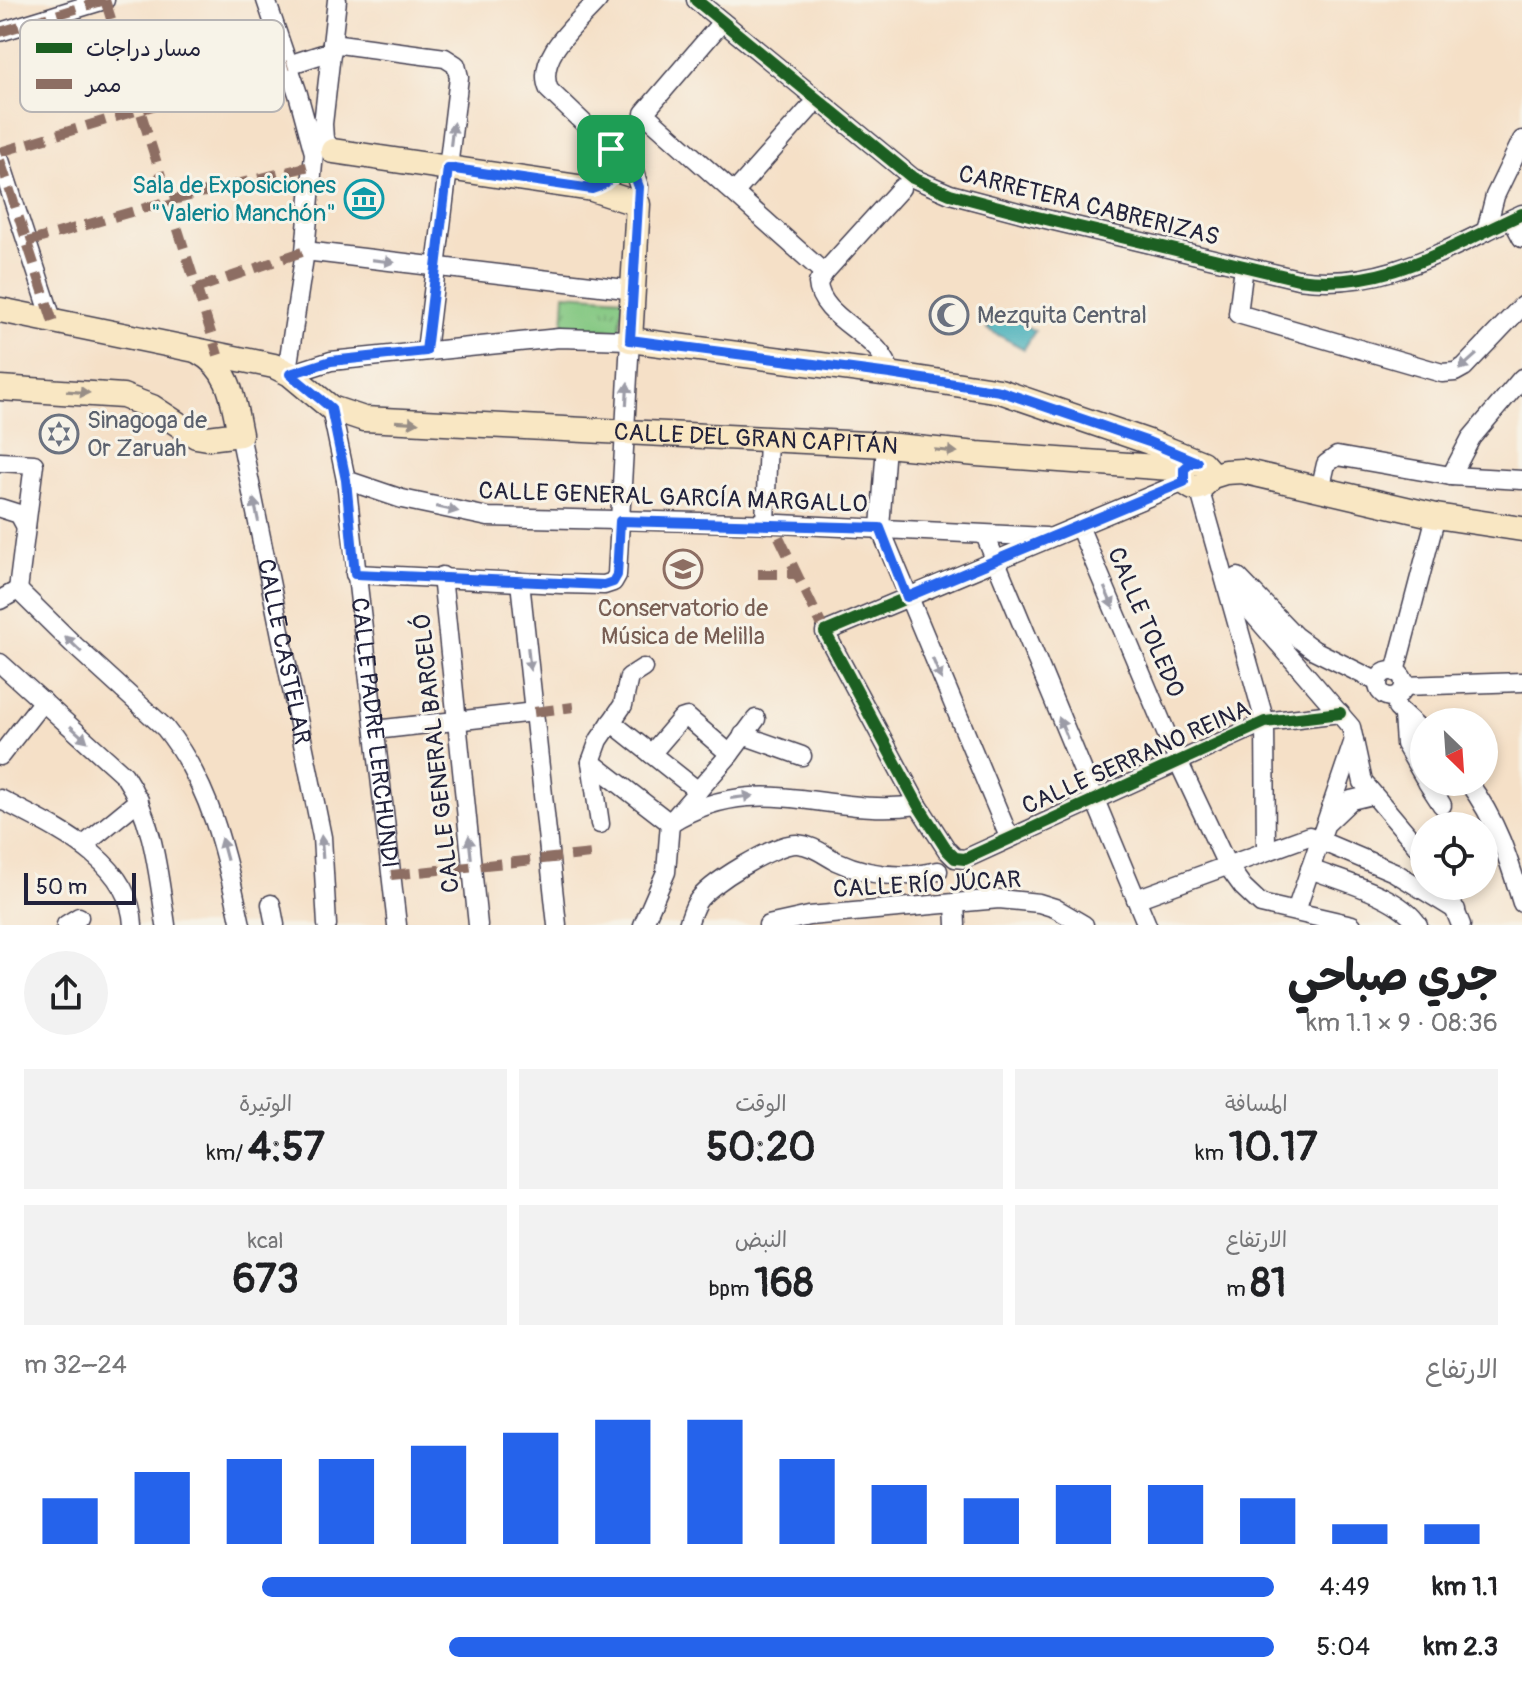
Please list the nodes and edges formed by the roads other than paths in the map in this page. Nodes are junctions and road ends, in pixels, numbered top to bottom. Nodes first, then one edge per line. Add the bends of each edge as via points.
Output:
1 (105, 0) edge
2 (266, 0) edge
3 (337, 0) edge
4 (598, 0) edge
5 (696, 0) edge
6 (39, 20) edge
7 (273, 20) edge
8 (722, 22) junction
9 (20, 26) edge
10 (0, 32) edge
11 (332, 47) junction
12 (284, 53) edge
13 (288, 65) junction
14 (809, 109) dead end
15 (1522, 140) edge
16 (611, 149) junction
17 (324, 158) junction
18 (0, 160) edge
19 (448, 168) junction
20 (901, 188) dead end
21 (592, 189) junction
22 (735, 192) junction
23 (638, 204) junction
24 (1517, 217) edge
25 (1486, 231) junction
26 (1522, 238) edge
27 (305, 251) junction
28 (1244, 266) junction
29 (437, 268) junction
30 (824, 273) junction
31 (634, 290) junction
32 (1522, 306) edge
33 (0, 310) edge
34 (53, 322) junction
35 (630, 340) junction
36 (197, 351) junction
37 (426, 351) junction
38 (248, 361) junction
39 (288, 372) junction
40 (890, 374) junction
41 (1522, 378) edge
42 (227, 379) junction
43 (0, 388) edge
44 (331, 408) junction
45 (1107, 427) junction
46 (625, 433) junction
47 (240, 434) junction
48 (768, 438) junction
49 (886, 445) junction
50 (0, 462) edge
51 (1102, 463) junction
52 (1196, 473) junction
53 (1451, 476) junction
54 (346, 480) junction
55 (1522, 480) edge
56 (1320, 490) junction
57 (0, 508) edge
58 (1436, 516) junction
59 (620, 521) junction
60 (765, 524) junction
61 (1079, 526) junction
62 (26, 527) junction
63 (880, 528) junction
64 (1522, 529) edge
65 (985, 535) junction
66 (1051, 538) junction
67 (1219, 558) junction
68 (994, 561) junction
69 (355, 574) junction
70 (442, 576) junction
71 (520, 582) junction
72 (18, 590) junction
73 (907, 597) junction
74 (0, 600) edge
75 (0, 663) edge
76 (643, 668) dead end
77 (1522, 682) edge
78 (1396, 685) junction
79 (43, 701) junction
80 (534, 712) junction
81 (1340, 713) junction
82 (1403, 715) junction
83 (756, 719) dead end
84 (457, 721) junction
85 (1410, 721) edge
86 (611, 722) junction
87 (1265, 722) junction
88 (375, 730) junction
89 (743, 735) junction
90 (1354, 738) junction
91 (1410, 753) edge
92 (651, 754) junction
93 (730, 754) junction
94 (0, 756) edge
95 (802, 756) dead end
96 (1178, 761) junction
97 (591, 762) junction
98 (698, 791) junction
99 (1372, 795) junction
100 (1436, 796) edge
101 (1478, 796) edge
102 (0, 799) edge
103 (139, 800) junction
104 (1093, 800) junction
105 (918, 805) junction
106 (1442, 805) dead end
107 (670, 823) junction
108 (600, 824) dead end
109 (1322, 834) junction
110 (1009, 837) junction
111 (1410, 838) edge
112 (84, 845) junction
113 (1266, 851) junction
114 (1227, 865) junction
115 (1310, 869) junction
116 (938, 871) dead end
117 (1136, 899) junction
118 (955, 903) junction
119 (1522, 903) edge
120 (271, 904) dead end
121 (1296, 911) junction
122 (1458, 918) edge
123 (133, 925) edge
124 (166, 925) edge
125 (241, 925) edge
126 (275, 925) edge
127 (327, 925) edge
128 (397, 925) edge
129 (478, 925) edge
130 (557, 925) edge
131 (643, 925) edge
132 (688, 925) edge
133 (768, 925) edge
134 (956, 925) edge
135 (1084, 925) edge
136 (1147, 925) edge
137 (1352, 925) edge
138 (1418, 925) edge

1 - 6 street
2 - 7 street
3 - 11 street
4 - 16 street via 552,53 544,79
5 - 8 street, CARRETERA CABRERIZAS
8 - 22 street via 644,113
8 - 28 street, CARRETERA CABRERIZAS via 923,184
9 - 10 street
11 - 13 street
11 - 17 street
19 -> 11 street via 456,65 445,58
12 - 13 street
13 - 17 street
14 - 22 street
15 - 25 street via 1495,196
16 - 21 street via 611,179
16 - 23 street via 634,171
17 - 19 main road
17 - 27 street
18 - 34 street
19 - 21 main road
19 - 29 street
20 - 30 street
21 - 23 main road
22 - 30 street
23 - 31 main road
24 - 25 street, CARRETERA CABRERIZAS
24 - 26 street
25 - 28 street, CARRETERA CABRERIZAS via 1402,268 1353,281 1309,281
27 -> 29 street
27 - 39 street
32 -> 28 street via 1464,367 1442,373 1238,314
29 - 31 street
29 - 37 street
30 - 40 street via 818,283 823,300 885,356
31 - 35 main road
33 - 34 main road
34 - 36 main road
35 - 37 street via 572,337
35 - 40 main road
46 -> 35 street
36 - 38 main road
36 - 42 main road
37 - 39 street via 331,361
38 - 39 main road
38 - 42 main road via 233,367
39 - 44 main road
40 - 45 main road via 1000,391
41 - 53 street via 1471,438
42 - 47 main road, CALLE CASTELAR
43 -> 47 main road via 123,396 152,407 196,436
44 -> 46 main road, CALLE DEL GRAN CAPITÁN via 388,421
44 - 54 street, CALLE PADRE LERCHUNDI
45 - 51 main road via 1111,442
45 - 52 main road
46 - 48 main road, CALLE DEL GRAN CAPITÁN
46 - 59 street
127 -> 47 street, CALLE CASTELAR via 319,824
48 - 49 main road, CALLE DEL GRAN CAPITÁN
48 - 60 street
49 -> 51 main road, CALLE DEL GRAN CAPITÁN
49 - 63 street
50 - 62 street via 34,464
51 - 52 main road, CALLE DEL GRAN CAPITÁN
52 - 56 main road via 1223,462
52 - 61 street
52 - 67 street
53 - 55 street
53 - 56 street via 1337,456 1326,464
54 -> 59 street, CALLE GENERAL GARCÍA MARGALLO via 402,499 488,517
54 - 69 street, CALLE PADRE LERCHUNDI
56 - 58 main road
57 - 62 street via 19,514
58 - 64 main road
58 - 78 street
59 - 60 street, CALLE GENERAL GARCÍA MARGALLO
59 - 71 street via 613,582
60 - 63 street, CALLE GENERAL GARCÍA MARGALLO
61 - 66 street
61 -> 96 street, CALLE TOLEDO
62 - 72 street
63 - 65 street, CALLE GENERAL GARCÍA MARGALLO
63 - 73 street
65 - 66 street, CALLE GENERAL GARCÍA MARGALLO
65 - 68 street
66 - 68 street
67 - 78 street via 1314,650 1378,682 1379,691
67 - 81 street via 1248,608
67 - 87 street
68 - 73 street
104 -> 68 street
69 - 70 street
69 - 88 street, CALLE PADRE LERCHUNDI
70 - 71 street
70 - 84 street, CALLE GENERAL BARCELÓ
71 -> 80 street
72 - 74 street
125 -> 72 street via 220,834 175,740
73 - 105 street via 825,632
73 -> 110 street
75 - 79 street
76 - 86 street via 629,677 623,705
77 - 78 street
78 - 82 street
79 - 94 street
79 -> 103 street via 124,775
80 - 84 street
80 - 130 street
81 - 87 street, CALLE SERRANO REINA
81 - 90 street
82 - 85 street
82 - 91 street via 1402,735
83 - 89 street
84 - 88 street
129 -> 84 street, CALLE GENERAL BARCELÓ
86 - 92 street
86 - 97 street
87 - 96 street, CALLE SERRANO REINA
87 - 113 street
88 - 128 street, CALLE PADRE LERCHUNDI
89 - 93 street
89 - 95 street
90 - 99 street via 1359,772
90 - 109 street
92 - 93 street via 687,717
92 - 98 street
93 - 98 street
96 - 104 street, CALLE SERRANO REINA
96 - 114 street, CALLE TOLEDO
97 - 107 street
97 - 108 street
98 - 107 street
99 - 109 street via 1342,806
99 - 111 street
100 - 106 street
101 - 119 street via 1494,820
102 - 112 street
103 - 112 street
103 - 124 street
104 - 110 street, CALLE SERRANO REINA
104 - 117 street
107 -> 105 street via 700,806 747,795
105 - 110 street, CALLE SERRANO REINA via 955,858 965,859
107 - 131 street via 666,872
109 - 113 street
109 - 115 street
109 - 122 street via 1394,872
112 - 123 street via 121,888
113 - 114 street
114 - 117 street
114 - 121 street, CALLE TOLEDO via 1261,904
115 - 121 street
115 - 138 street via 1399,905
116 - 132 street via 863,872 813,848 784,846 709,889
117 - 136 street
118 - 133 street, CALLE RÍO JÚCAR via 809,916
118 - 134 street
118 - 135 street, CALLE RÍO JÚCAR via 1018,899 1055,908
120 - 126 street
121 - 137 street

